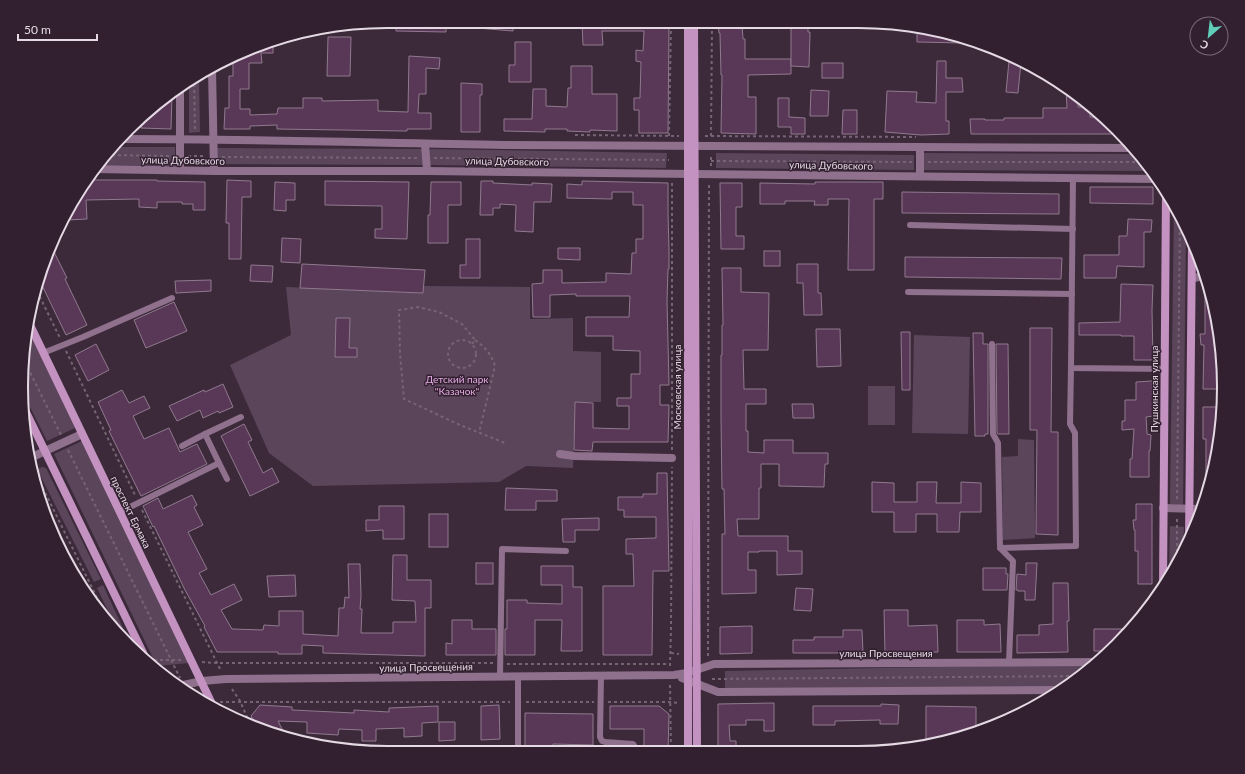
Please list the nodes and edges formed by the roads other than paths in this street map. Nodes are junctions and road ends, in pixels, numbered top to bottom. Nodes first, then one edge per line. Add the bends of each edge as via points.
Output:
1 (688, 28) edge
2 (694, 28) edge
3 (212, 73) edge
4 (180, 94) edge
5 (180, 136) junction
6 (691, 137) junction
7 (128, 139) edge
8 (213, 140) junction
9 (425, 144) junction
10 (691, 147) junction
11 (920, 148) junction
12 (1126, 148) edge
13 (101, 170) edge
14 (180, 170) junction
15 (427, 170) junction
16 (214, 171) junction
17 (691, 174) junction
18 (920, 176) junction
19 (1073, 178) junction
20 (1150, 179) edge
21 (1166, 203) edge
22 (910, 225) dead end
23 (1073, 229) junction
24 (1192, 257) edge
25 (1200, 277) edge
26 (1193, 278) junction
27 (908, 292) dead end
28 (1072, 294) junction
29 (172, 298) dead end
30 (33, 331) edge
31 (992, 344) dead end
32 (43, 353) junction
33 (1071, 368) junction
34 (1165, 369) junction
35 (241, 417) dead end
36 (30, 421) edge
37 (82, 434) junction
38 (205, 434) junction
39 (182, 446) dead end
40 (44, 451) junction
41 (560, 454) dead end
42 (35, 456) edge
43 (672, 458) dead end
44 (220, 463) junction
45 (227, 479) dead end
46 (1164, 508) junction
47 (1190, 509) junction
48 (1195, 509) edge
49 (120, 512) junction
50 (1189, 525) edge
51 (1000, 548) junction
52 (566, 551) dead end
53 (1163, 575) edge
54 (142, 649) edge
55 (1009, 662) junction
56 (1089, 662) edge
57 (696, 670) junction
58 (518, 676) junction
59 (601, 676) junction
60 (500, 677) junction
61 (688, 677) junction
62 (202, 681) junction
63 (696, 684) junction
64 (187, 685) edge
65 (1050, 690) edge
66 (211, 700) edge
67 (518, 746) edge
68 (634, 746) edge
69 (688, 746) edge
70 (697, 746) edge

1 - 6 main road, Московская улица
2 - 6 main road, Московская улица
3 - 8 street
4 - 5 street
5 - 7 street, улица Дубовского
5 - 8 street, улица Дубовского
5 - 14 street
6 - 10 main road, Московская улица
8 - 9 street, улица Дубовского
8 - 16 street
9 - 10 street, улица Дубовского
9 - 15 street
10 - 11 street, улица Дубовского
10 - 17 main road, Московская улица
11 - 12 street, улица Дубовского
11 - 18 street
13 - 14 street, улица Дубовского
14 - 16 street, улица Дубовского
15 - 16 street, улица Дубовского
15 - 17 street, улица Дубовского
17 - 18 street, улица Дубовского via 710,177
17 - 57 main road, Московская улица
17 - 61 main road, Московская улица
18 - 19 street, улица Дубовского
19 - 20 street, улица Дубовского
19 - 23 lane
21 - 34 main road, Пушкинская улица
22 - 23 lane
23 - 28 lane
24 - 26 main road
25 - 26 street
26 - 47 main road
27 - 28 lane
28 - 33 lane
29 - 32 lane
30 - 32 main road, проспект Ермака
31 - 51 lane via 993,434 998,443
32 - 37 main road, проспект Ермака
33 - 34 lane
33 - 51 lane via 1070,424 1074,433 1076,546
34 - 46 main road, Пушкинская улица
35 - 38 lane
36 - 40 main road
37 - 40 street
37 - 49 main road, проспект Ермака
38 - 39 lane
38 - 44 lane
40 - 42 street
40 - 54 main road
41 - 43 street
44 - 45 lane
44 - 49 lane
46 - 47 street
46 - 53 main road, Пушкинская улица
47 - 48 street
47 - 50 main road
49 - 62 main road, проспект Ермака
51 - 55 lane via 1013,561
52 - 60 lane via 502,549
55 - 56 street, улица Просвещения
55 - 57 street, улица Просвещения via 714,664
57 - 61 street, улица Просвещения
57 - 63 main road, Московская улица
58 - 59 street, улица Просвещения
58 - 60 street, улица Просвещения
58 - 67 lane
59 - 61 street, улица Просвещения
59 - 68 lane via 600,737 605,742 630,743
60 - 62 street, улица Просвещения
61 - 63 street
61 - 69 main road, Московская улица
62 - 64 street, улица Просвещения
62 - 66 main road, проспект Ермака
63 - 65 street via 718,692
63 - 70 main road, Московская улица

